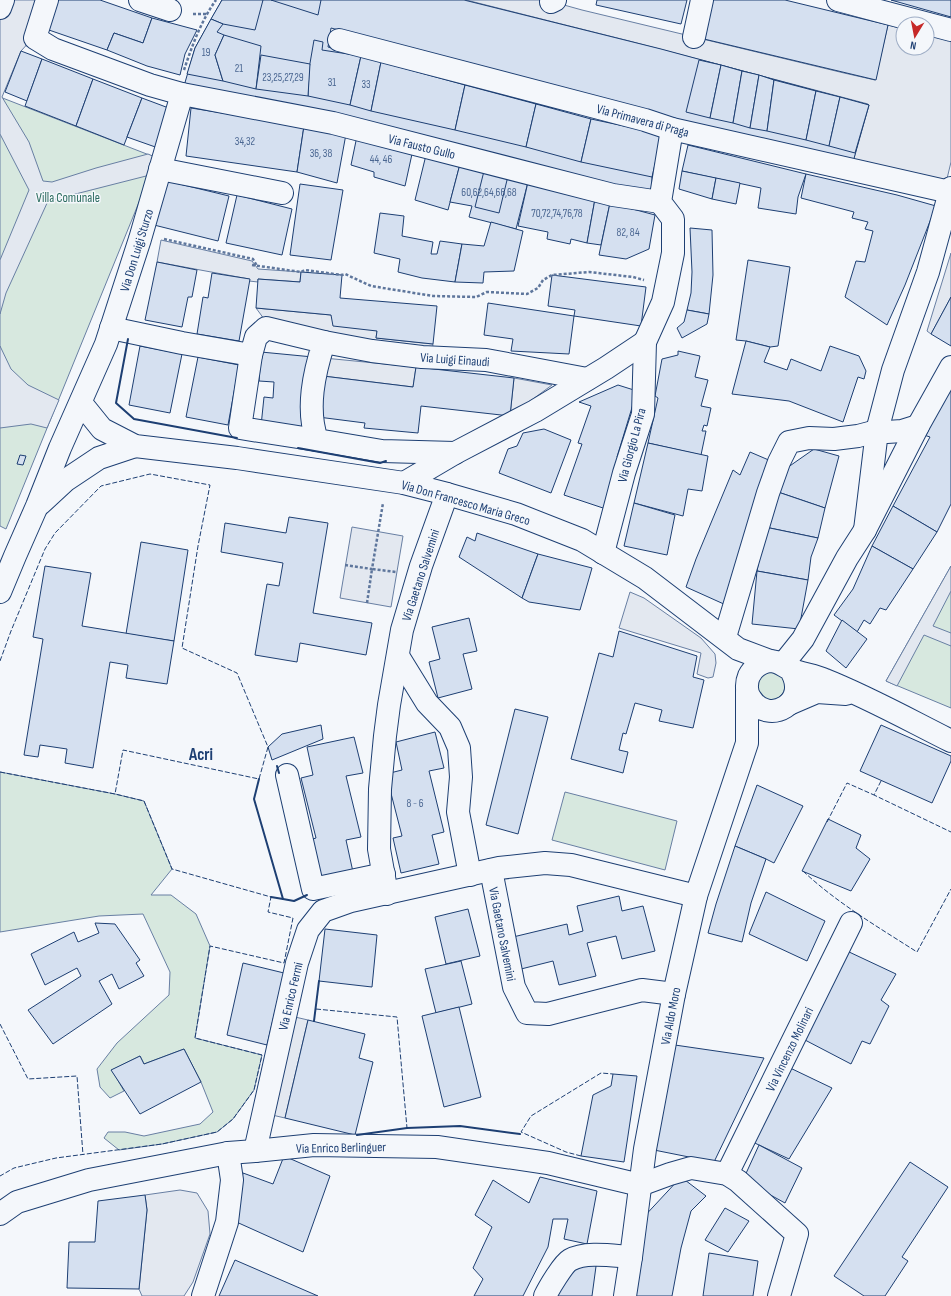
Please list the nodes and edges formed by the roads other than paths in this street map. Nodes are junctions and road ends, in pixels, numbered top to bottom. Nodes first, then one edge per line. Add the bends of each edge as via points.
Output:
1 (3, 0) edge
2 (47, 0) edge
3 (140, 0) edge
4 (702, 0) edge
5 (838, 0) edge
6 (0, 8) edge
7 (170, 10) dead end
8 (951, 30) edge
9 (694, 37) dead end
10 (339, 40) dead end
11 (182, 94) junction
12 (672, 129) junction
13 (160, 168) junction
14 (950, 190) edge
15 (282, 193) dead end
16 (660, 202) junction
17 (111, 328) junction
18 (324, 342) junction
19 (644, 342) junction
20 (250, 355) junction
21 (951, 367) edge
22 (587, 379) junction
23 (81, 403) junction
24 (918, 426) junction
25 (876, 431) junction
26 (317, 440) junction
27 (135, 446) junction
28 (455, 453) junction
29 (404, 483) junction
30 (446, 494) junction
31 (37, 506) junction
32 (865, 530) junction
33 (7, 553) edge
34 (603, 553) junction
35 (0, 592) edge
36 (732, 643) junction
37 (398, 656) junction
38 (781, 665) junction
39 (749, 683) junction
40 (859, 695) junction
41 (786, 706) junction
42 (951, 741) edge
43 (747, 743) junction
44 (287, 775) dead end
45 (480, 872) junction
46 (385, 884) junction
47 (696, 896) junction
48 (851, 923) dead end
49 (674, 994) junction
50 (255, 1151) junction
51 (228, 1153) junction
52 (727, 1174) junction
53 (640, 1185) junction
54 (0, 1214) edge
55 (631, 1257) junction
56 (203, 1296) edge
57 (545, 1296) edge
58 (625, 1296) edge
59 (779, 1296) edge

1 - 6 street
2 - 11 street, Via Fausto Gullo via 35,38 53,49 150,85
3 - 7 street
4 - 9 street
5 - 8 street
10 - 12 street, Via Primavera di Praga
11 - 13 street, Via Don Luigi Sturzo
11 - 16 street, Via Fausto Gullo via 333,123 613,194
12 - 14 street, Via Primavera di Praga
12 - 16 street
13 - 15 street
13 - 17 street, Via Don Luigi Sturzo
14 - 25 street via 928,272 893,370
16 - 19 street, Via Giorgio La Pira via 673,219 674,253 663,302
17 - 20 street
17 - 23 street, Via Don Luigi Sturzo
18 - 20 street, Via Luigi Einaudi via 266,328 256,337
18 - 22 street, Via Luigi Einaudi via 372,352 486,360
18 - 26 street via 316,368 312,406
19 - 22 street
19 - 34 street, Via Giorgio La Pira via 643,414
20 - 26 street via 240,428
21 - 24 street
22 - 28 street via 535,411
23 - 27 street via 102,429
23 - 31 street, Via Don Luigi Sturzo
24 - 25 street via 902,431
24 - 32 street
25 - 32 street
25 - 36 street via 858,436 834,439 809,438 789,442 768,493
26 - 28 street via 382,451
27 - 29 street, Via Don Francesco Maria Greco via 237,458
27 - 31 street via 99,458 66,480
28 - 29 street
29 - 30 street, Via Don Francesco Maria Greco
30 - 34 street, Via Don Francesco Maria Greco via 516,514 582,540
30 - 37 street, Via Gaetano Salvemini via 418,576 402,630
31 - 33 street, Via Don Luigi Sturzo
32 - 38 street via 802,639
33 - 35 street
34 - 36 street, Via Don Francesco Maria Greco via 645,578
36 - 38 street, Via Don Francesco Maria Greco
36 - 39 street, Via Don Francesco Maria Greco
37 - 45 street, Via Gaetano Salvemini via 427,704 450,728 459,748 461,777 458,812
37 - 46 street, Via Gaetano Salvemini via 385,736 380,788 379,849
38 - 39 street via 758,665
38 - 40 street, Via Don Francesco Maria Greco via 823,679
38 - 41 street via 794,675 796,682 794,697
39 - 41 street via 750,699 755,705 769,711
39 - 43 street, Via Aldo Moro
40 - 41 street via 817,692
40 - 42 street, Via Don Francesco Maria Greco
41 - 43 street, Via Aldo Moro via 762,726
43 - 47 street, Via Aldo Moro
44 - 46 street, Via Gaetano Salvemini via 313,888
45 - 46 street, Via Gaetano Salvemini
45 - 47 street, Via Gaetano Salvemini via 545,863 571,865
45 - 49 street, Via Gaetano Salvemini via 514,987 527,1013 548,1014 642,990
46 - 50 street, Via Enrico Fermi via 351,901 323,911 308,930 297,963
47 - 49 street, Via Aldo Moro
48 - 52 street, Via Vincenzo Molinari
49 - 53 street, Via Aldo Moro via 644,1149
50 - 51 street, Via Enrico Berlinguer
50 - 53 street, Via Enrico Berlinguer via 314,1145 437,1147 548,1163
51 - 54 street, Via Enrico Berlinguer via 89,1180 17,1202
51 - 56 street via 232,1180 227,1222
52 - 53 street via 691,1168
52 - 59 street via 797,1234
53 - 55 street, Via Aldo Moro
55 - 57 street via 588,1254 569,1260
55 - 58 street, Via Aldo Moro

